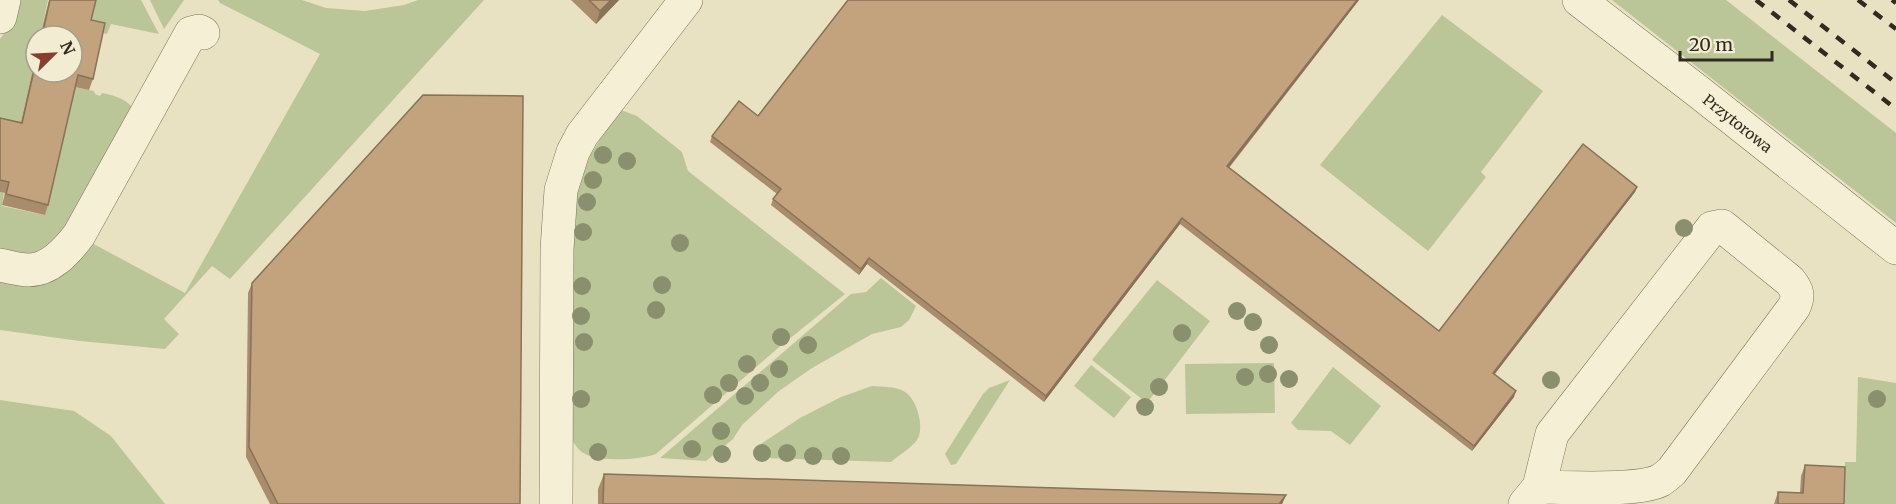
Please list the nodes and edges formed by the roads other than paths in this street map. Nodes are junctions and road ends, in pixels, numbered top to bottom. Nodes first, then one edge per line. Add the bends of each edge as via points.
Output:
1 (4, 0) edge
2 (686, 0) edge
3 (1579, 0) edge
4 (0, 17) edge
5 (203, 33) dead end
6 (1896, 248) edge
7 (0, 265) edge
8 (1532, 495) edge
9 (556, 504) edge

1 - 4 street
2 - 9 street via 582,135 561,190 557,249
3 - 6 street, Przytorowa
5 - 7 street via 191,33 69,248 38,269
8 - 8 street via 1644,485 1672,471 1798,298 1797,290 1767,249 1722,226 1712,228 1552,434

